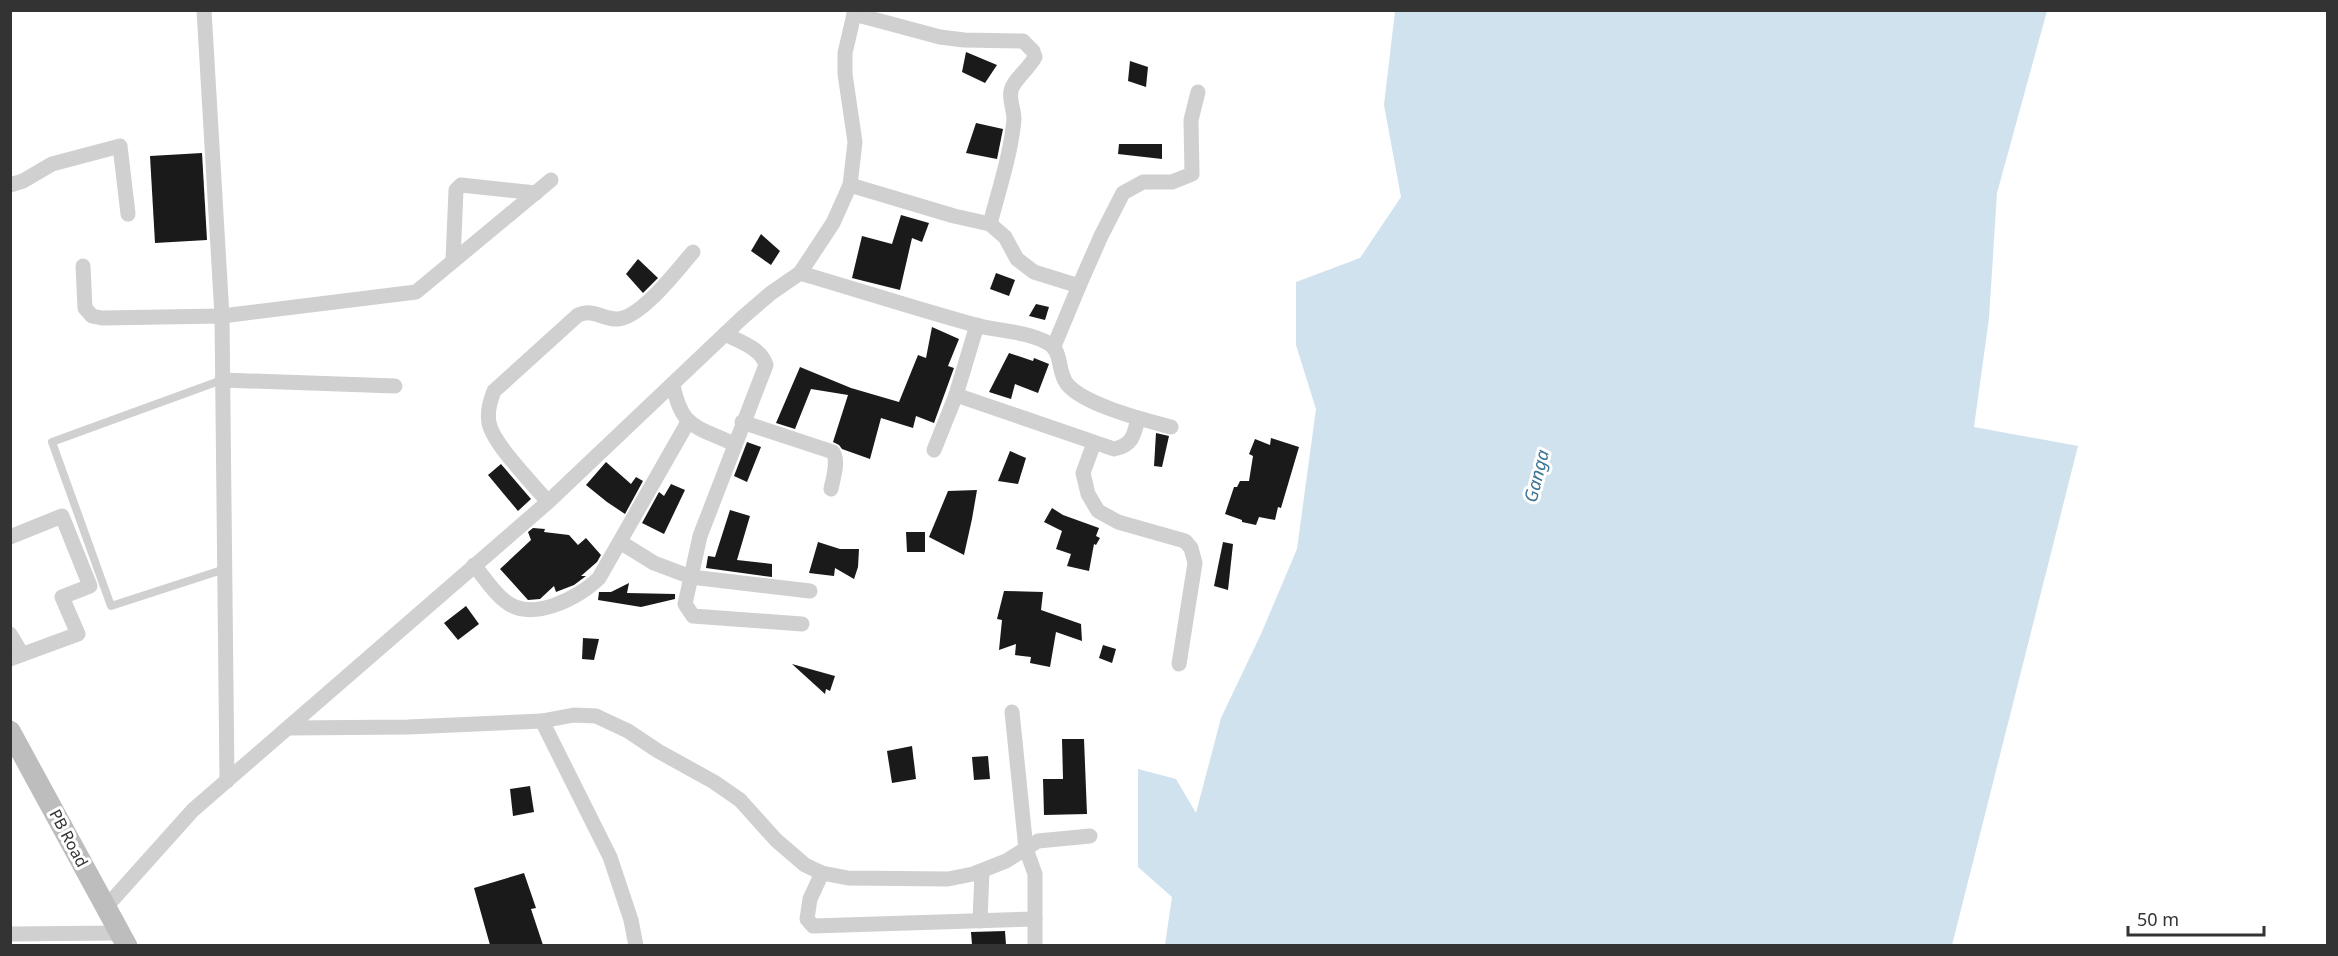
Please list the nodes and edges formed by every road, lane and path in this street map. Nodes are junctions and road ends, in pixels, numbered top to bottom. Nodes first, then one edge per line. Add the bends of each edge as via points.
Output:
1 (204, 10) edge
2 (854, 12) edge
3 (1198, 92) dead end
4 (551, 180) dead end
5 (10, 185) edge
6 (850, 185) junction
7 (536, 193) junction
8 (128, 214) dead end
9 (990, 224) junction
10 (693, 252) dead end
11 (453, 261) junction
12 (83, 266) dead end
13 (800, 273) junction
14 (1079, 286) junction
15 (222, 316) junction
16 (976, 325) junction
17 (725, 334) junction
18 (1054, 346) junction
19 (222, 380) junction
20 (673, 385) junction
21 (394, 386) dead end
22 (956, 395) junction
23 (1138, 418) junction
24 (688, 422) junction
25 (742, 422) junction
26 (1171, 427) dead end
27 (1094, 443) junction
28 (734, 444) junction
29 (934, 450) dead end
30 (831, 489) dead end
31 (548, 502) junction
32 (10, 537) edge
33 (620, 542) junction
34 (474, 565) junction
35 (225, 569) junction
36 (691, 577) junction
37 (810, 591) dead end
38 (802, 624) dead end
39 (10, 634) edge
40 (16, 657) edge
41 (1179, 664) dead end
42 (1012, 712) dead end
43 (542, 721) junction
44 (290, 728) junction
45 (10, 731) edge
46 (227, 781) junction
47 (1090, 836) dead end
48 (1026, 849) junction
49 (982, 871) junction
50 (822, 873) junction
51 (106, 907) junction
52 (1035, 919) junction
53 (980, 921) junction
54 (10, 934) edge
55 (123, 939) edge
56 (636, 945) edge
57 (1035, 945) edge

1 - 15 street
2 - 6 street via 845,53 855,142
2 - 9 street via 940,37 1023,41 1033,51 1035,57 1010,92 1014,117
3 - 14 street via 1191,120 1192,174 1172,182 1143,182 1123,193
4 - 7 street
5 - 8 street via 52,164 120,146
6 - 9 street
6 - 13 street via 833,223
7 - 11 street
7 - 11 street via 460,185 454,200
9 - 14 street via 1005,237 1017,258 1034,272
10 - 31 street via 638,310 621,319 594,312 578,315 494,392 488,407 489,425 498,442
11 - 15 street via 416,292 404,296
12 - 15 street via 86,308 92,316
13 - 16 street
13 - 17 street
14 - 18 street
15 - 19 street
16 - 18 street
16 - 22 street
17 - 20 street
17 - 25 street via 757,351 766,365
18 - 23 street via 1068,386 1083,397
19 - 21 street
19 - 35 street
19 - 35 lane via 52,442 111,606
20 - 24 street via 678,406
20 - 31 street
22 - 27 street
22 - 29 street
23 - 26 street
23 - 27 street via 1133,438 1124,447 1114,449
24 - 28 street
24 - 33 street
25 - 28 street
25 - 30 street via 833,452 836,462
27 - 41 street via 1083,473 1088,494 1098,511 1118,522 1185,541 1191,548 1195,563
28 - 36 street via 700,536
31 - 34 street
32 - 40 street via 62,516 90,586 62,597 78,634
33 - 34 street via 588,589 541,610 522,609 506,602
33 - 36 street via 654,563
34 - 44 street
35 - 46 street
36 - 37 street
36 - 38 street via 685,604 693,616
39 - 40 street
42 - 48 street
43 - 44 street
43 - 50 street via 574,715 597,716 628,731 740,800 805,865
43 - 56 street via 610,857
44 - 46 street
45 - 51 street, PB Road
46 - 51 street via 186,817
47 - 48 street via 1038,841
48 - 49 street
48 - 52 street via 1035,874
49 - 50 street via 948,879 848,878
49 - 53 street
50 - 53 street via 810,899 807,919 813,926
51 - 55 street, PB Road
52 - 53 street
52 - 57 street
54 - 55 street

